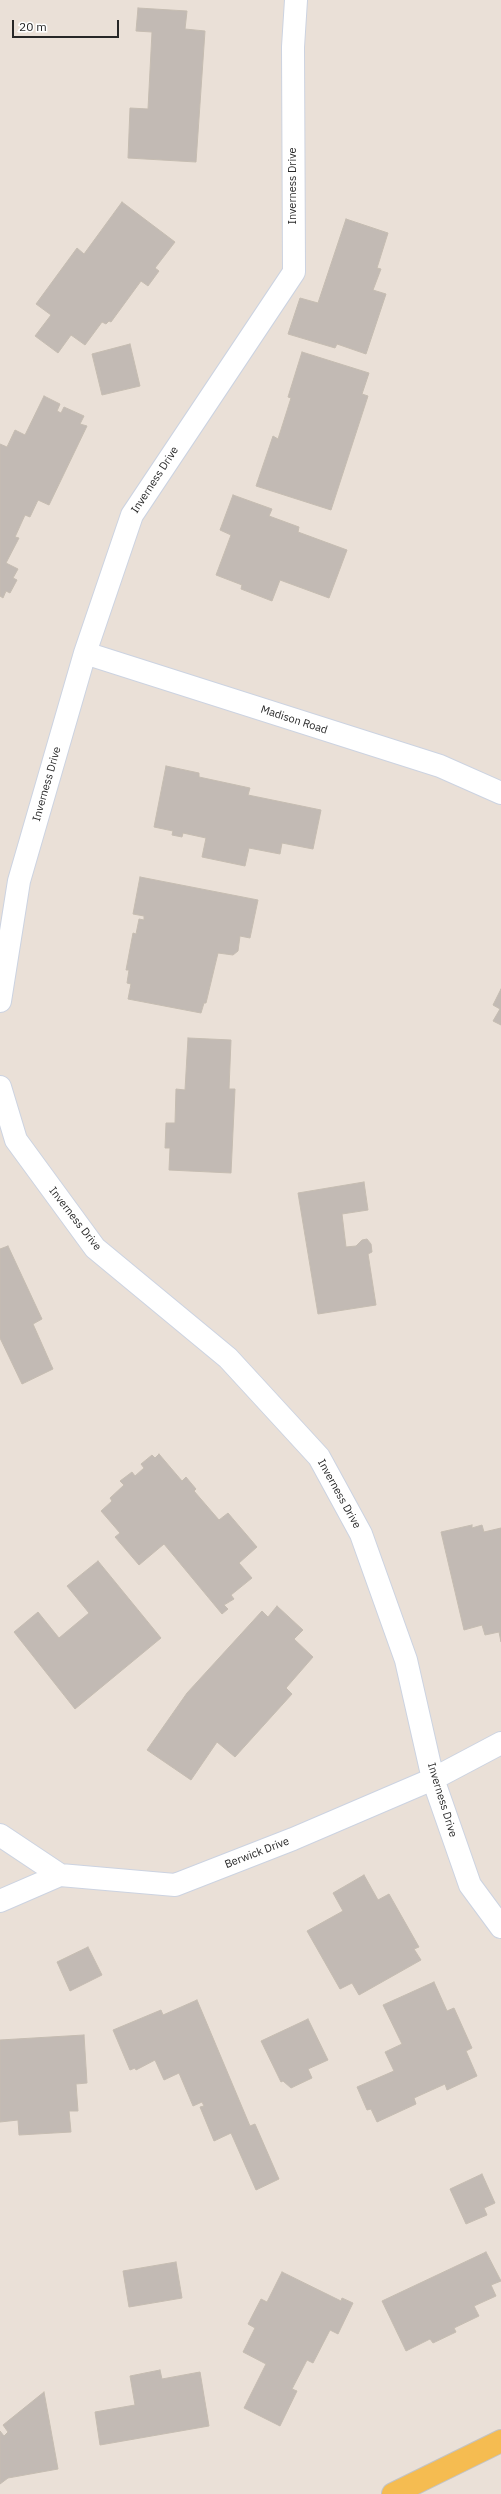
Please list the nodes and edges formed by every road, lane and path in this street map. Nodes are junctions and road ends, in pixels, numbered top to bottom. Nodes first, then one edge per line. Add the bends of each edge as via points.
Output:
1 (296, 0) edge
2 (85, 653) junction
3 (501, 793) edge
4 (0, 1001) edge
5 (0, 1087) edge
6 (501, 1743) edge
7 (433, 1779) junction
8 (0, 1835) edge
9 (60, 1875) junction
10 (0, 1901) edge
11 (501, 1928) edge
12 (501, 2441) edge
13 (393, 2494) edge

1 - 2 street, Inverness Drive via 292,47 294,272 132,515
2 - 3 street, Madison Road via 440,766
2 - 4 street, Inverness Drive via 20,881
5 - 7 street, Inverness Drive via 16,1140 95,1248 228,1358 318,1457 361,1534 406,1660
6 - 7 street, Berwick Drive
7 - 9 street, Berwick Drive via 293,1839 175,1885
7 - 11 street, Inverness Drive via 470,1885
8 - 9 street
9 - 10 street, Berwick Drive
12 - 13 main road

